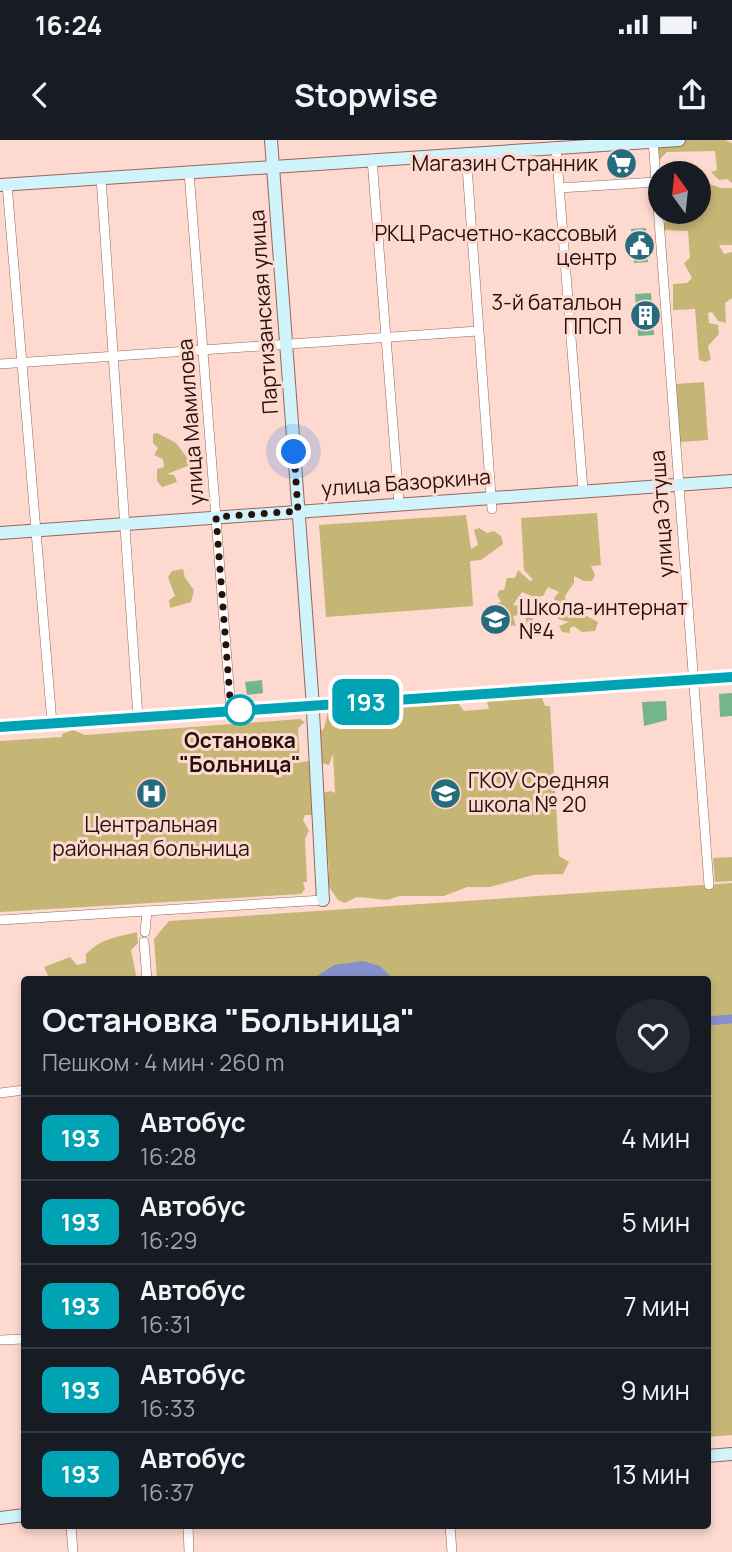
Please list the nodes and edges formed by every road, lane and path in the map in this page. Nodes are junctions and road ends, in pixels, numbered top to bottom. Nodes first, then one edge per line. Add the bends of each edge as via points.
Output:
1 (271, 140) edge
2 (679, 140) edge
3 (653, 141) edge
4 (556, 147) junction
5 (466, 153) junction
6 (372, 159) junction
7 (654, 161) edge
8 (273, 167) junction
9 (190, 172) junction
10 (101, 178) junction
11 (648, 183) edge
12 (4, 184) edge
13 (559, 188) junction
14 (659, 224) edge
15 (478, 331) junction
16 (385, 338) junction
17 (286, 344) junction
18 (203, 350) junction
19 (111, 356) junction
20 (24, 362) junction
21 (0, 364) edge
22 (732, 481) edge
23 (678, 485) junction
24 (583, 490) junction
25 (399, 502) junction
26 (491, 503) junction
27 (298, 511) junction
28 (216, 517) junction
29 (123, 524) junction
30 (37, 530) junction
31 (0, 533) edge
32 (732, 677) edge
33 (692, 679) junction
34 (312, 706) junction
35 (231, 711) junction
36 (138, 718) junction
37 (52, 723) junction
38 (0, 727) edge
39 (709, 885) dead end
40 (323, 901) joint
41 (147, 911) junction
42 (0, 920) edge
43 (147, 976) edge
44 (21, 1090) edge
45 (0, 1093) edge
46 (21, 1339) edge
47 (0, 1340) edge
48 (732, 1454) edge
49 (711, 1456) edge
50 (21, 1515) edge
51 (0, 1518) edge
52 (71, 1529) edge
53 (188, 1529) edge
54 (450, 1529) edge
55 (73, 1552) edge
56 (189, 1552) edge
57 (452, 1552) edge

1 - 8 street, Партизанская улица
2 - 3 street
3 - 4 street
3 - 7 street, улица Этуша
4 - 5 street
4 - 13 street
5 - 6 street
5 - 15 street
6 - 8 street
6 - 16 street
8 - 9 street
8 - 17 street, Партизанская улица
9 - 10 street
9 - 18 street, улица Мамилова
10 - 12 street
10 - 19 street
11 - 13 street
12 - 20 street
13 - 24 street
14 - 23 street, улица Этуша
15 - 16 street
15 - 26 street
16 - 17 street
16 - 25 street
17 - 18 street
17 - 27 street, Партизанская улица
18 - 19 street
18 - 28 street, улица Мамилова
19 - 20 street
19 - 29 street
20 - 21 street
20 - 30 street
22 - 23 street, улица Базоркина
23 - 24 street, улица Базоркина
23 - 33 street, улица Этуша
24 - 26 street, улица Базоркина
25 - 26 street, улица Базоркина
25 - 27 street, улица Базоркина
27 - 28 street, улица Базоркина
27 - 34 street, Партизанская улица
28 - 29 street, улица Базоркина
28 - 35 street, улица Мамилова
29 - 30 street, улица Базоркина
29 - 36 street
30 - 31 street, улица Базоркина
30 - 37 street
32 - 33 street
33 - 34 street
33 - 39 street, улица Этуша
34 - 35 street
34 - 40 street, Партизанская улица
35 - 36 street
36 - 37 street
37 - 38 street
40 - 41 street
41 - 42 street
41 - 43 street
44 - 45 street
46 - 47 street
48 - 49 street
50 - 51 street
52 - 55 street
53 - 56 street
54 - 57 street

